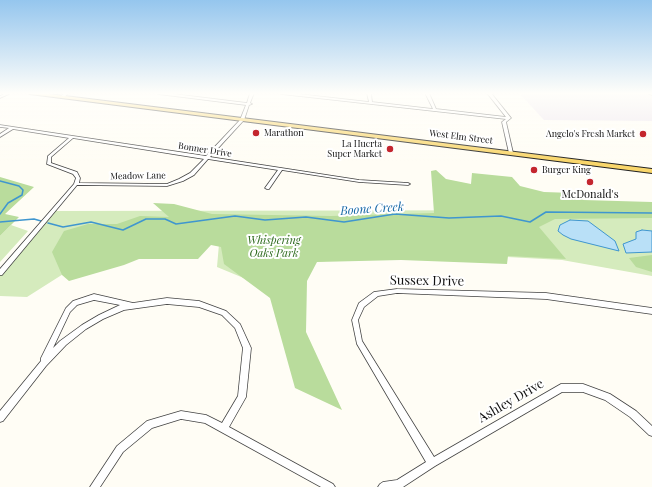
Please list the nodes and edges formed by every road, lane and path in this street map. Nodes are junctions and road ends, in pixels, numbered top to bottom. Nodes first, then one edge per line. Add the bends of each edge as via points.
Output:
1 (212, 116) edge
2 (244, 116) edge
3 (487, 116) edge
4 (508, 118) joint
5 (242, 120) junction
6 (0, 126) edge
7 (12, 128) junction
8 (0, 136) edge
9 (72, 137) junction
10 (511, 152) junction
11 (208, 158) junction
12 (280, 170) junction
13 (652, 171) edge
14 (76, 184) junction
15 (408, 184) dead end
16 (267, 188) dead end
17 (0, 273) edge
18 (133, 305) junction
19 (652, 311) edge
20 (43, 364) junction
21 (0, 418) edge
22 (223, 429) junction
23 (652, 432) edge
24 (432, 463) junction
25 (96, 487) edge
26 (330, 487) edge
27 (383, 487) edge

1 - 5 main road, West Elm Street
2 - 5 street, Meadow Lane
3 - 4 street
4 - 10 street via 504,122
5 - 10 main road, West Elm Street
5 - 11 street, Meadow Lane
6 - 7 street, Bonner Drive
7 - 8 street
7 - 9 street, Bonner Drive
9 - 11 street, Bonner Drive
9 - 14 street via 50,157 49,164 75,173 78,178
10 - 13 main road, West Elm Street
11 - 12 street, Bonner Drive
11 - 14 street, Meadow Lane via 192,174 167,185
12 - 15 street, Bonner Drive via 359,181
12 - 16 street
14 - 17 street
18 - 20 street via 114,311 84,327 63,343
18 - 20 street via 94,297 75,303 68,310
18 - 22 street via 167,301 199,304 224,313 238,326 247,348 242,397
19 - 24 street, Sussex Drive via 546,296 397,290 376,294 361,305 355,320 359,342
20 - 21 street
22 - 25 street via 206,419 181,415 150,424 120,449
22 - 26 street
23 - 24 street, Ashley Drive via 633,414 606,397 583,388 561,388
24 - 27 street, Ashley Drive via 399,484

